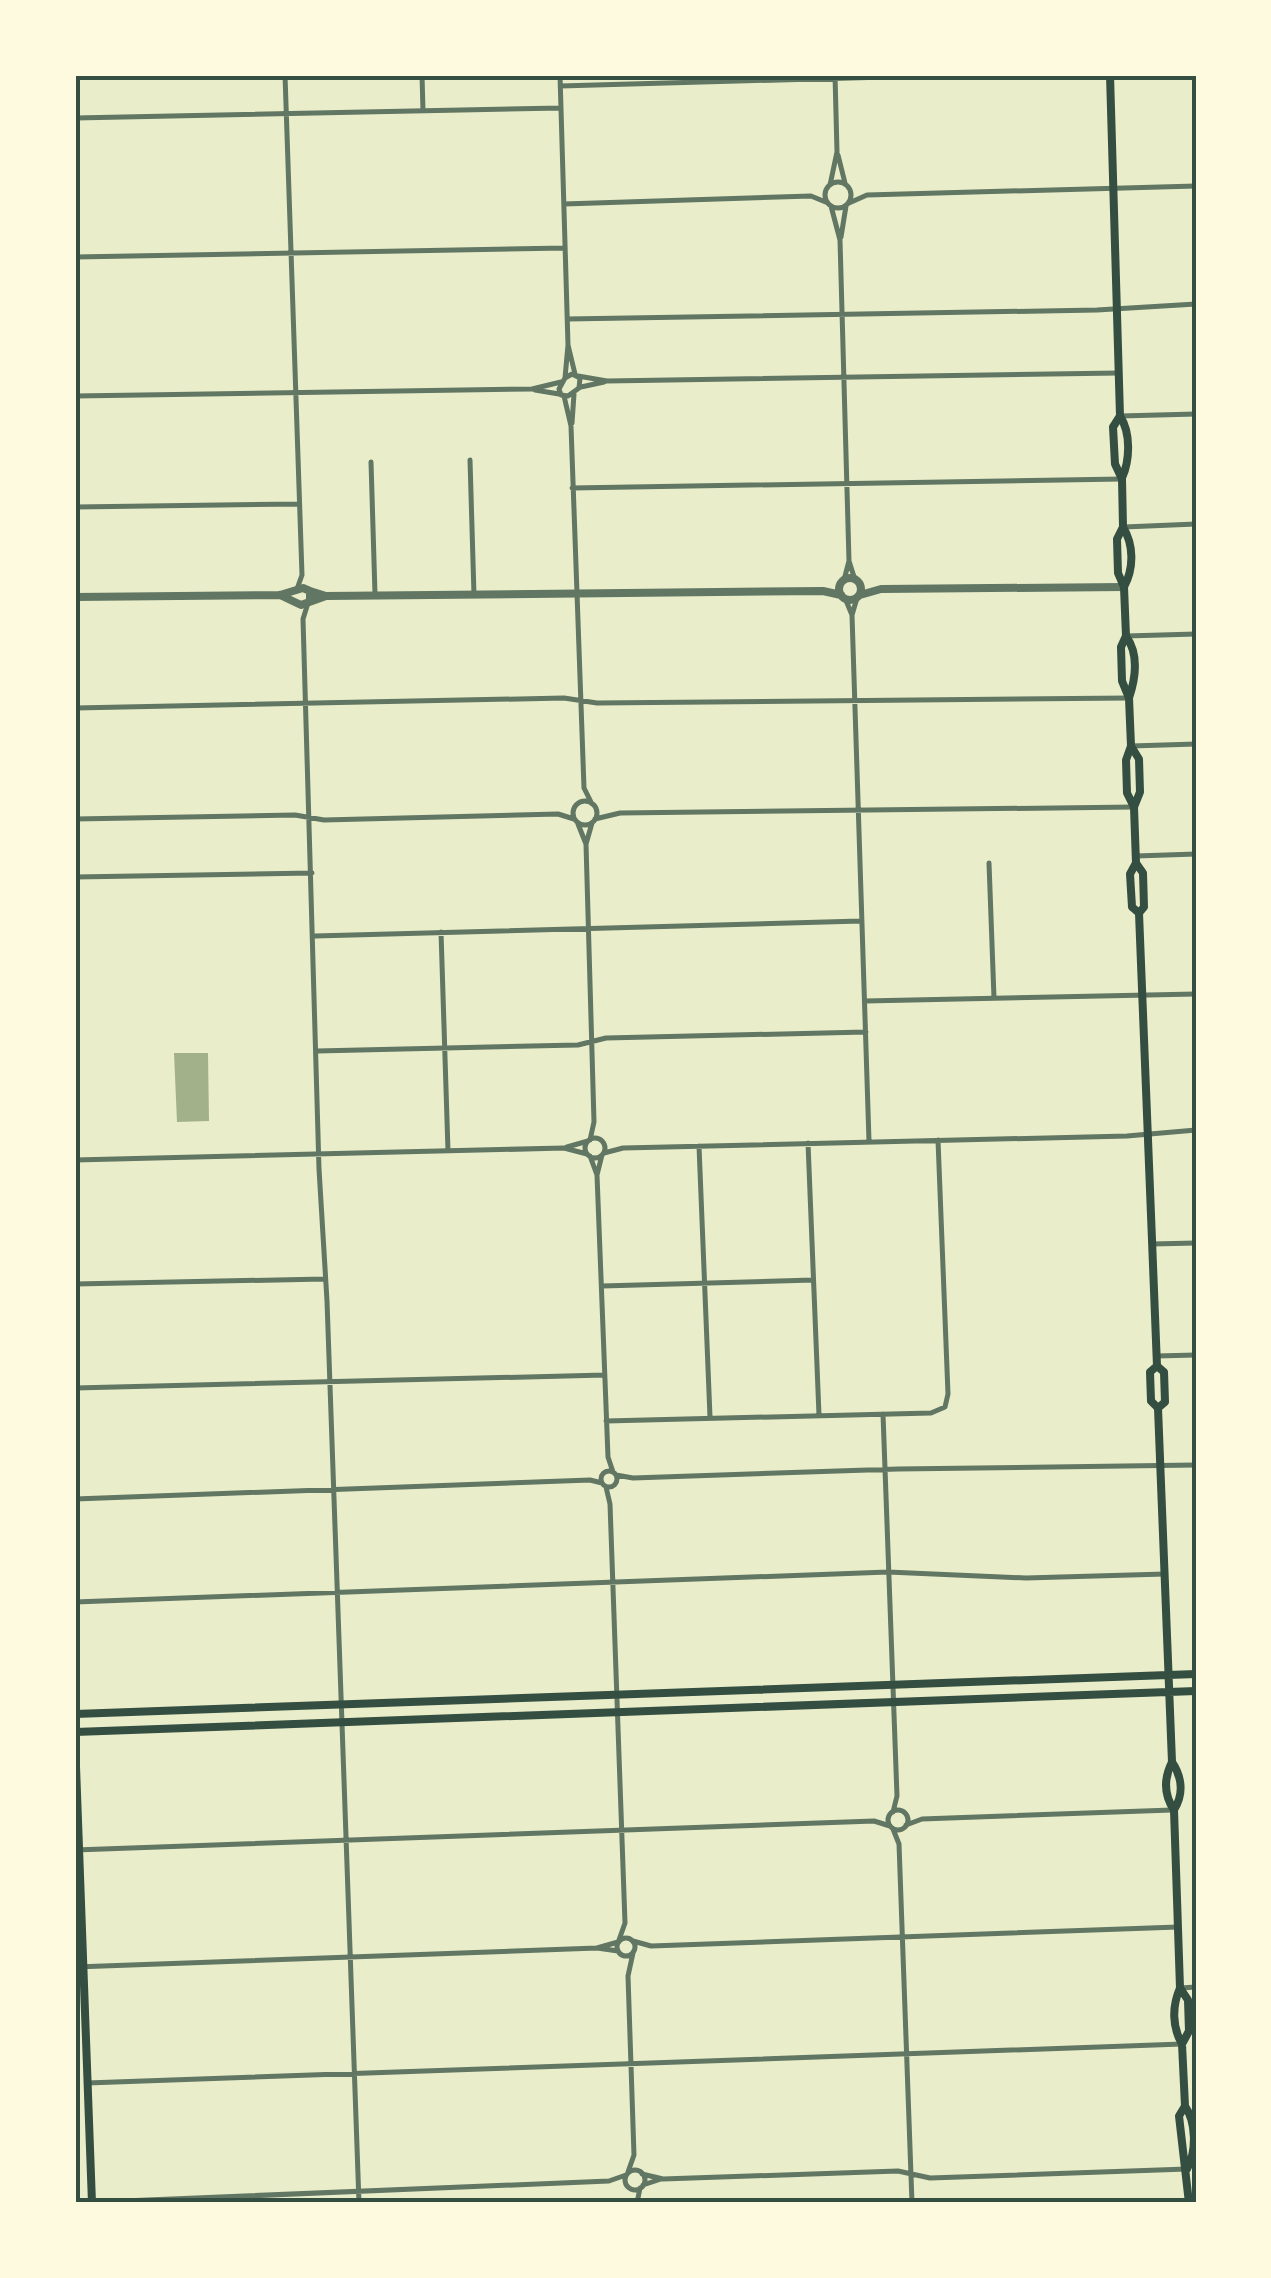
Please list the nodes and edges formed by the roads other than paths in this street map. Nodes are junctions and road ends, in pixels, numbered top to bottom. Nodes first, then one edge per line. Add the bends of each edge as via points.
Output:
1 (285, 75) edge
2 (422, 75) edge
3 (560, 75) edge
4 (958, 75) edge
5 (1110, 75) edge
6 (835, 77) edge
7 (560, 86) junction
8 (561, 108) junction
9 (423, 111) junction
10 (286, 114) junction
11 (75, 118) edge
12 (837, 152) junction
13 (847, 186) junction
14 (1196, 186) edge
15 (829, 187) junction
16 (1113, 188) junction
17 (867, 195) junction
18 (811, 196) junction
19 (564, 204) junction
20 (830, 204) junction
21 (848, 204) junction
22 (840, 240) junction
23 (566, 248) junction
24 (291, 252) junction
25 (75, 257) edge
26 (1196, 304) edge
27 (1116, 307) junction
28 (842, 314) junction
29 (568, 319) junction
30 (568, 346) junction
31 (1119, 372) junction
32 (576, 375) junction
33 (844, 377) junction
34 (563, 380) junction
35 (607, 381) junction
36 (532, 389) junction
37 (576, 390) junction
38 (295, 392) junction
39 (75, 396) edge
40 (563, 396) junction
41 (1196, 414) edge
42 (1120, 416) junction
43 (571, 426) junction
44 (470, 460) dead end
45 (371, 462) dead end
46 (1122, 480) junction
47 (847, 484) junction
48 (572, 488) junction
49 (299, 504) junction
50 (75, 508) edge
51 (1196, 524) edge
52 (1123, 526) junction
53 (849, 561) junction
54 (302, 575) junction
55 (843, 582) junction
56 (858, 582) junction
57 (1124, 587) junction
58 (881, 590) junction
59 (823, 591) junction
60 (577, 594) junction
61 (474, 595) junction
62 (296, 596) junction
63 (309, 596) junction
64 (375, 596) junction
65 (843, 596) junction
66 (858, 596) junction
67 (75, 597) edge
68 (852, 615) junction
69 (303, 619) junction
70 (1196, 634) edge
71 (1126, 636) junction
72 (1129, 698) junction
73 (856, 700) junction
74 (580, 701) junction
75 (306, 705) junction
76 (75, 708) edge
77 (1196, 744) edge
78 (1131, 746) junction
79 (584, 788) junction
80 (576, 806) junction
81 (593, 806) junction
82 (1134, 806) junction
83 (858, 810) junction
84 (558, 814) junction
85 (614, 814) junction
86 (75, 818) edge
87 (310, 818) junction
88 (576, 821) junction
89 (593, 821) junction
90 (586, 844) junction
91 (1196, 854) edge
92 (1136, 860) junction
93 (989, 864) dead end
94 (312, 873) junction
95 (75, 877) edge
96 (861, 921) junction
97 (588, 928) junction
98 (441, 932) junction
99 (314, 936) junction
100 (1196, 994) edge
101 (1142, 995) junction
102 (994, 998) junction
103 (864, 1001) junction
104 (866, 1032) junction
105 (592, 1042) junction
106 (446, 1048) junction
107 (317, 1051) junction
108 (594, 1122) junction
109 (1196, 1130) edge
110 (1148, 1133) junction
111 (589, 1140) junction
112 (938, 1140) junction
113 (602, 1141) junction
114 (869, 1141) junction
115 (808, 1143) junction
116 (700, 1146) junction
117 (564, 1148) junction
118 (623, 1148) junction
119 (448, 1151) junction
120 (319, 1154) junction
121 (603, 1154) junction
122 (588, 1155) junction
123 (75, 1160) edge
124 (597, 1175) junction
125 (1196, 1243) edge
126 (1152, 1244) junction
127 (324, 1279) junction
128 (814, 1280) junction
129 (75, 1284) edge
130 (704, 1284) junction
131 (601, 1286) junction
132 (1196, 1355) edge
133 (1156, 1361) junction
134 (605, 1375) junction
135 (330, 1382) junction
136 (75, 1388) edge
137 (883, 1414) junction
138 (819, 1415) junction
139 (710, 1418) junction
140 (606, 1421) junction
141 (1160, 1464) junction
142 (1196, 1465) edge
143 (885, 1470) junction
144 (609, 1479) junction
145 (334, 1490) junction
146 (75, 1499) edge
147 (888, 1572) junction
148 (1164, 1574) junction
149 (613, 1582) junction
150 (336, 1592) junction
151 (75, 1602) edge
152 (1196, 1674) edge
153 (1169, 1675) junction
154 (893, 1684) junction
155 (1196, 1691) edge
156 (1169, 1692) junction
157 (617, 1694) junction
158 (894, 1702) junction
159 (341, 1704) junction
160 (618, 1712) junction
161 (75, 1714) edge
162 (342, 1722) junction
163 (75, 1735) edge
164 (897, 1796) junction
165 (1174, 1810) junction
166 (891, 1813) junction
167 (904, 1813) junction
168 (922, 1819) junction
169 (874, 1822) junction
170 (891, 1827) junction
171 (905, 1827) junction
172 (622, 1830) junction
173 (346, 1840) junction
174 (899, 1844) junction
175 (77, 1850) edge
176 (625, 1923) junction
177 (1178, 1927) junction
178 (902, 1938) junction
179 (632, 1940) junction
180 (618, 1941) junction
181 (650, 1946) junction
182 (598, 1948) junction
183 (619, 1953) junction
184 (633, 1953) junction
185 (350, 1957) junction
186 (79, 1966) edge
187 (628, 1972) junction
188 (1196, 1987) edge
189 (1180, 1988) junction
190 (1182, 2044) junction
191 (906, 2054) junction
192 (630, 2064) junction
193 (354, 2074) junction
194 (75, 2084) edge
195 (87, 2084) junction
196 (634, 2155) junction
197 (75, 2158) edge
198 (1187, 2168) junction
199 (641, 2173) junction
200 (628, 2174) junction
201 (911, 2174) junction
202 (661, 2179) junction
203 (609, 2181) junction
204 (629, 2187) junction
205 (642, 2187) junction
206 (358, 2190) junction
207 (92, 2202) edge
208 (76, 2203) edge
209 (359, 2203) edge
210 (636, 2203) edge
211 (912, 2203) edge
212 (1188, 2203) edge

1 - 10 street
2 - 9 street
3 - 7 street
4 - 6 street
5 - 16 main road
6 - 7 street
6 - 12 street
7 - 8 street
8 - 9 street
8 - 19 street
9 - 10 street
10 - 11 street
10 - 24 street
12 - 13 street
12 - 15 street
13 - 15 street
13 - 17 street
13 - 21 street
14 - 16 street
15 - 18 street
15 - 20 street
16 - 17 street
16 - 27 main road
17 - 21 street
18 - 19 street
18 - 20 street
19 - 23 street
20 - 21 street
20 - 22 street
21 - 22 street
22 - 28 street
23 - 24 street
23 - 29 street
24 - 25 street
24 - 38 street
26 - 27 street
27 - 28 street
27 - 31 main road
28 - 29 street
28 - 33 street
29 - 30 street
30 - 32 street
30 - 34 street
31 - 33 street
31 - 42 main road
32 - 34 street
32 - 35 street
32 - 37 street
33 - 35 street
33 - 47 street
34 - 36 street
34 - 40 street
35 - 37 street
36 - 38 street
36 - 40 street
37 - 40 street
37 - 43 street
38 - 39 street
38 - 49 street
40 - 43 street
41 - 42 street
42 - 46 main road via 1115,464
43 - 48 street
44 - 61 street
45 - 64 street
46 - 47 street
46 - 52 main road
47 - 48 street
47 - 53 street
48 - 60 street
49 - 50 street
49 - 54 street
51 - 52 street
52 - 57 main road via 1117,539
53 - 55 street
53 - 56 street
54 - 62 street
54 - 63 street
55 - 56 street
55 - 59 street
55 - 65 street
56 - 58 street
56 - 66 street
57 - 58 street
57 - 71 main road
58 - 66 street
59 - 60 street
59 - 65 street
60 - 61 street
60 - 74 street
61 - 64 street
62 - 63 street
62 - 63 street
62 - 67 street
62 - 69 street
63 - 64 street
63 - 69 street
65 - 66 street
65 - 68 street
66 - 68 street
68 - 73 street
69 - 75 street
70 - 71 street
71 - 72 main road via 1122,681
72 - 73 street
72 - 78 main road
73 - 74 street
73 - 83 street
74 - 75 street
74 - 79 street
75 - 76 street
75 - 87 street
77 - 78 street
78 - 82 main road via 1126,794
79 - 80 street
79 - 81 street
80 - 81 street
80 - 84 street
80 - 88 street
81 - 85 street
81 - 89 street
82 - 83 street
82 - 92 main road
83 - 85 street
83 - 96 street
84 - 87 street
84 - 88 street
85 - 89 street
86 - 87 street
87 - 94 street
88 - 89 street
88 - 90 street
89 - 90 street
90 - 97 street
91 - 92 street
92 - 101 main road via 1130,874
93 - 102 street
94 - 95 street
94 - 99 street
96 - 97 street
96 - 103 street
97 - 98 street
97 - 105 street
98 - 99 street
98 - 106 street
99 - 107 street
100 - 101 street
101 - 102 street
101 - 110 main road
102 - 103 street
103 - 104 street
104 - 105 street
104 - 114 street
105 - 106 street
105 - 108 street
106 - 107 street
106 - 119 street
107 - 120 street
108 - 111 street
108 - 113 street
109 - 110 street
110 - 112 street
110 - 126 main road
111 - 113 street
111 - 117 street
111 - 122 street
112 - 114 street
112 - 137 street via 947,1405 932,1413
113 - 118 street
113 - 121 street
114 - 115 street
115 - 116 street
115 - 128 street
116 - 118 street
116 - 130 street
117 - 119 street
117 - 122 street
118 - 121 street
119 - 120 street
120 - 123 street
120 - 127 street
121 - 122 street
121 - 124 street
122 - 124 street
124 - 131 street
125 - 126 street
126 - 133 main road
127 - 129 street
127 - 135 street
128 - 130 street
128 - 138 street
130 - 131 street
130 - 139 street
131 - 134 street
132 - 133 street
133 - 141 main road via 1150,1372
134 - 135 street
134 - 140 street
135 - 136 street
135 - 145 street
137 - 138 street
137 - 143 street
138 - 139 street
139 - 140 street
140 - 144 street
141 - 142 street
141 - 143 street
141 - 148 main road
143 - 144 street
143 - 147 street
144 - 145 street
144 - 149 street
145 - 146 street
145 - 150 street
147 - 148 street
147 - 149 street
147 - 154 street
148 - 153 main road
149 - 150 street
149 - 157 street
150 - 151 street
150 - 159 street
152 - 153 main road
153 - 154 main road
153 - 156 main road
154 - 157 main road
154 - 158 street
155 - 156 main road
156 - 158 main road
156 - 165 main road via 1167,1800
157 - 159 main road
157 - 160 street
158 - 160 main road
158 - 164 street
159 - 161 main road
159 - 162 street
160 - 162 main road
160 - 172 street
162 - 163 main road
162 - 173 street
163 - 175 main road
164 - 166 street
164 - 167 street
165 - 168 street
165 - 177 main road
166 - 167 street
166 - 169 street
166 - 170 street
167 - 168 street
167 - 171 street
168 - 171 street
169 - 170 street
169 - 172 street
170 - 171 street
170 - 174 street
171 - 174 street
172 - 173 street
172 - 176 street
173 - 175 street
173 - 185 street
174 - 178 street
175 - 186 main road
176 - 179 street
176 - 180 street
177 - 178 street
177 - 189 main road
178 - 181 street
178 - 191 street
179 - 180 street
179 - 181 street
179 - 184 street
180 - 182 street
180 - 183 street
181 - 184 street
182 - 183 street
182 - 185 street
183 - 184 street
183 - 187 street
184 - 187 street
185 - 186 street
185 - 193 street
186 - 195 main road
187 - 192 street
188 - 189 street
189 - 190 main road via 1174,2001
190 - 191 street
190 - 198 main road via 1185,2106 1179,2116
191 - 192 street
191 - 201 street
192 - 193 street
192 - 196 street
193 - 195 street
193 - 206 street
194 - 195 main road
195 - 207 main road
196 - 199 street
196 - 200 street
197 - 208 main road
198 - 201 street
198 - 212 main road
199 - 200 street
199 - 202 street
199 - 205 street
200 - 203 street
200 - 204 street
201 - 202 street
201 - 211 street
202 - 205 street
203 - 204 street
203 - 206 street
204 - 205 street
204 - 210 street
205 - 210 street
206 - 207 street
206 - 209 street
207 - 208 street

